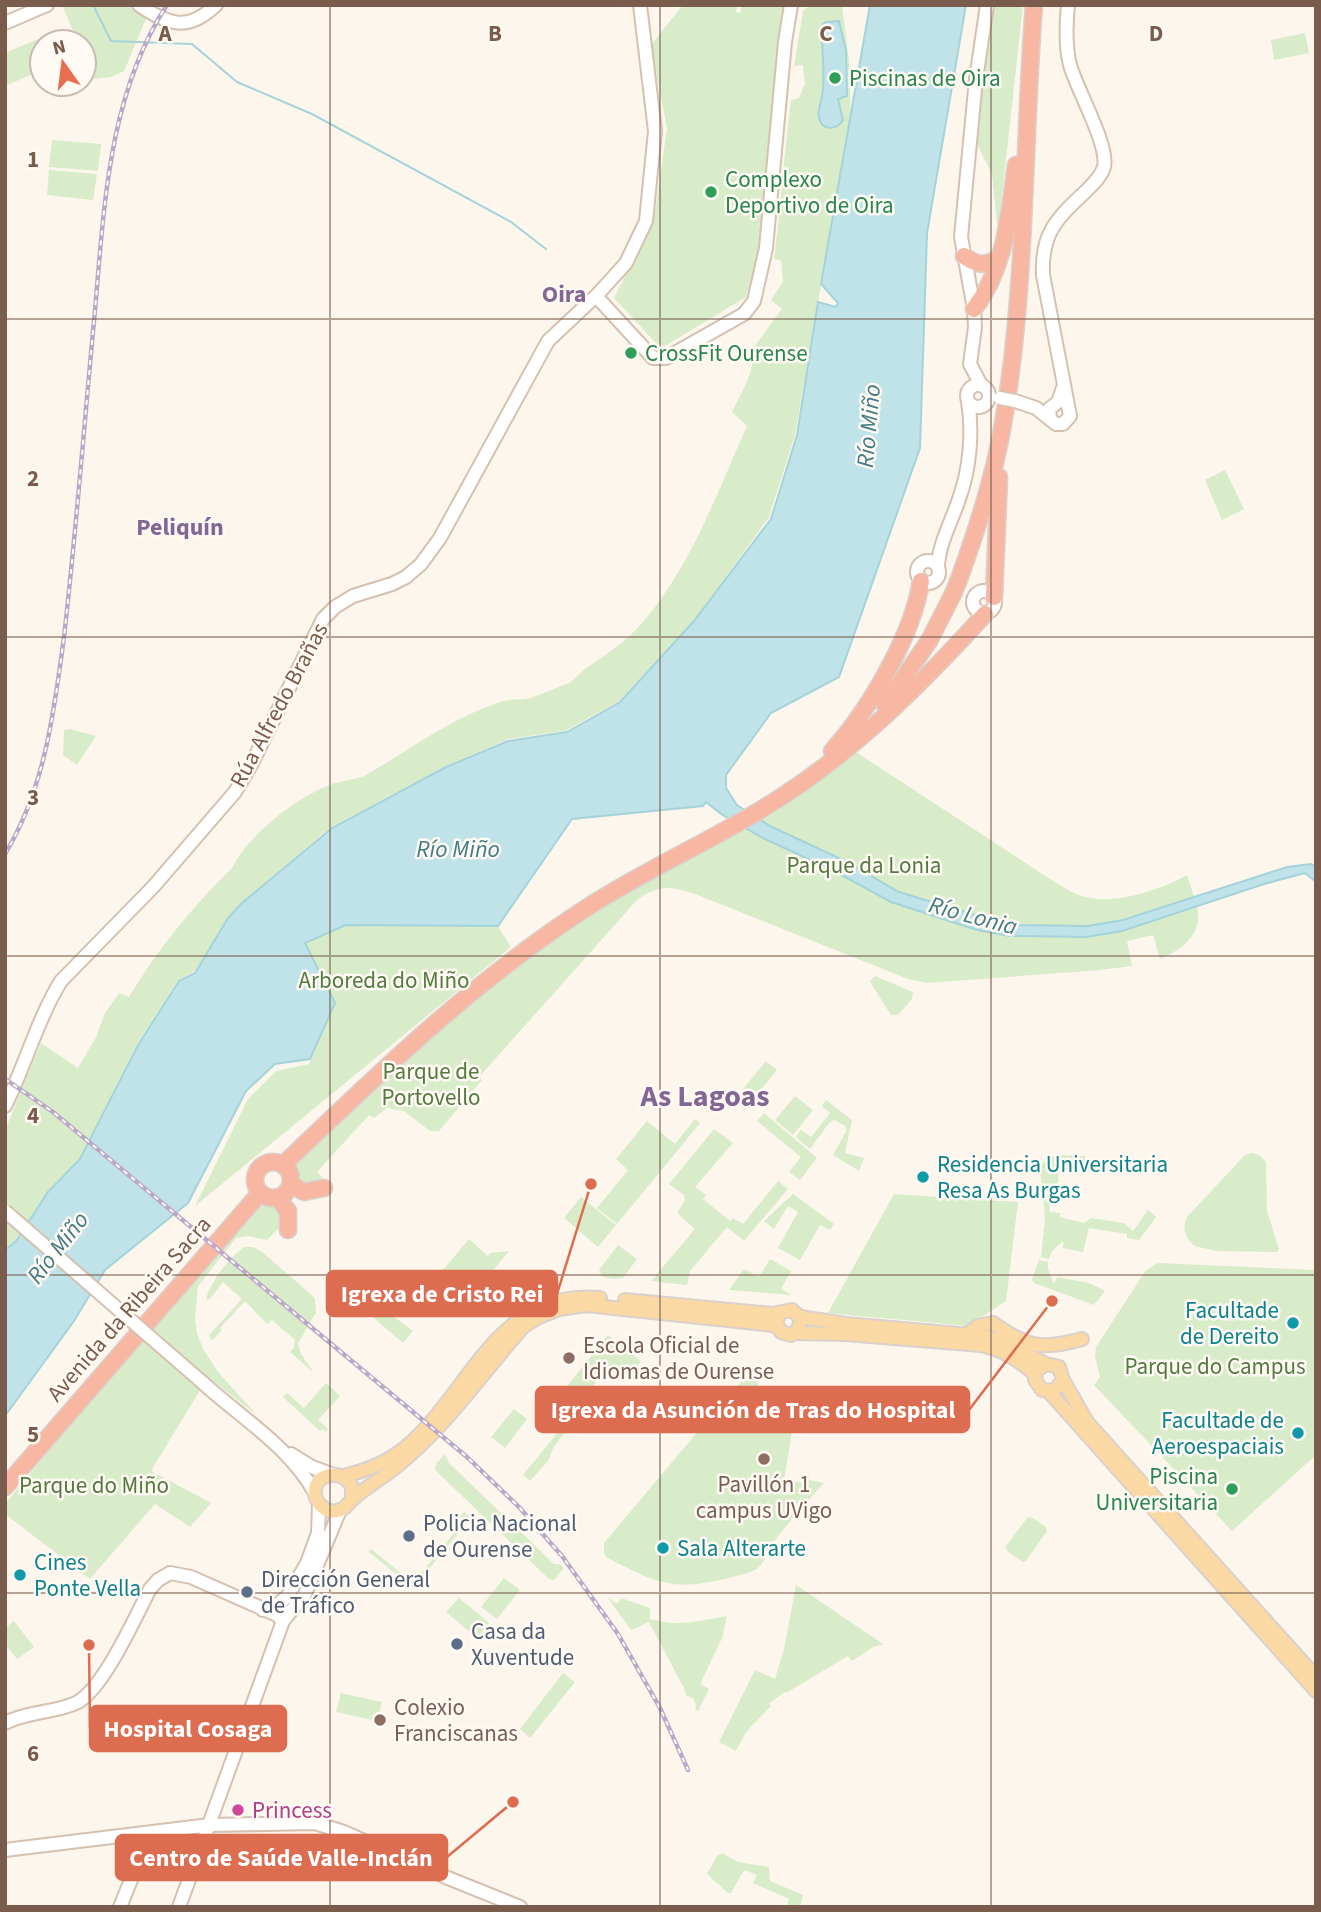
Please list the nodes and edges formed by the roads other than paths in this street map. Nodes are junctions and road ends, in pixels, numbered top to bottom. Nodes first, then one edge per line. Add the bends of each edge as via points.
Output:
1 (47, 5) edge
2 (139, 5) edge
3 (216, 5) edge
4 (640, 5) edge
5 (792, 5) edge
6 (987, 5) edge
7 (1034, 5) edge
8 (1068, 5) edge
9 (5, 23) edge
10 (1032, 37) junction
11 (964, 256) junction
12 (999, 258) junction
13 (596, 296) junction
14 (974, 309) junction
15 (978, 396) junction
16 (1016, 401) junction
17 (1061, 405) junction
18 (1050, 419) junction
19 (1003, 425) junction
20 (932, 572) junction
21 (969, 595) junction
22 (837, 755) junction
23 (808, 778) junction
24 (5, 1106) edge
25 (284, 1164) junction
26 (291, 1184) junction
27 (324, 1188) dead end
28 (260, 1193) junction
29 (278, 1198) junction
30 (5, 1211) edge
31 (288, 1230) dead end
32 (780, 1313) junction
33 (800, 1317) junction
34 (777, 1327) junction
35 (796, 1333) junction
36 (967, 1334) junction
37 (1009, 1334) junction
38 (1083, 1339) dead end
39 (1020, 1350) junction
40 (1046, 1364) junction
41 (1035, 1375) junction
42 (1063, 1380) junction
43 (1049, 1392) junction
44 (276, 1446) junction
45 (337, 1475) junction
46 (5, 1487) edge
47 (317, 1498) junction
48 (352, 1500) junction
49 (340, 1510) junction
50 (263, 1610) junction
51 (283, 1622) junction
52 (1316, 1677) edge
53 (1316, 1691) edge
54 (5, 1723) edge
55 (210, 1825) junction
56 (157, 1832) junction
57 (5, 1850) edge
58 (181, 1902) edge
59 (120, 1907) edge
60 (520, 1907) edge

1 - 9 street
2 - 3 street via 172,22 188,23 204,17
4 - 13 street, Rúa Alfredo Brañas via 655,131 646,221 626,263
5 - 13 street via 766,248 754,301 744,314 718,329 666,358 653,358
6 - 11 street via 967,160 961,237
7 - 10 highway
8 - 17 street via 1069,61 1105,156 1101,173 1055,222 1044,247 1042,275 1063,380
10 - 12 highway via 1010,223
10 - 19 highway via 1021,267
11 - 12 highway via 983,265
11 - 14 street
12 - 14 highway
13 - 24 street, Rúa Alfredo Brañas via 548,341 440,538 421,564 399,581 344,601 323,619 235,792 153,887 61,981
14 - 15 street via 966,371
15 - 16 street, bridge
15 - 20 street via 963,487
16 - 17 street
16 - 18 street
17 - 18 street via 1049,409
17 - 18 street via 1070,416 1067,422 1056,424
19 - 21 highway
19 - 21 highway
20 - 21 street
20 - 23 highway via 877,689 844,738
21 - 22 highway via 929,641 889,701
21 - 22 highway via 933,670
22 - 23 highway
23 - 25 highway via 592,905 524,951 431,1026
25 - 26 highway via 291,1173
25 - 28 highway via 272,1161 261,1166 255,1176
26 - 27 highway via 303,1192
26 - 29 highway
28 - 29 highway
28 - 46 highway, Avenida da Ribeira Sacra
29 - 31 highway via 288,1211
30 - 44 street, bridge
32 - 33 main road via 792,1310
32 - 34 main road
32 - 45 main road via 583,1297 544,1305 505,1332 407,1446 374,1466
33 - 35 main road
33 - 36 main road
34 - 35 main road via 784,1334
34 - 48 main road via 586,1305 539,1317 524,1326 426,1440
35 - 41 main road via 981,1345 1015,1357
36 - 37 main road via 993,1323
36 - 39 main road via 995,1338
37 - 38 main road via 1042,1347
37 - 39 main road
39 - 40 main road
40 - 41 main road
40 - 42 main road via 1059,1367
41 - 43 main road via 1039,1388
42 - 43 main road
42 - 52 main road via 1087,1422
43 - 53 main road
44 - 45 street via 312,1467
44 - 47 street via 306,1478
45 - 47 main road via 320,1480
45 - 48 main road via 352,1488
47 - 49 main road via 331,1511
47 - 50 street via 318,1533 307,1563 288,1597
48 - 49 main road
49 - 51 street via 305,1594
50 - 51 street
50 - 54 street via 191,1577 170,1573 150,1589 97,1685 78,1702
51 - 55 street
55 - 56 street
55 - 58 street
55 - 60 street via 315,1823
56 - 57 street
56 - 59 street via 146,1843

